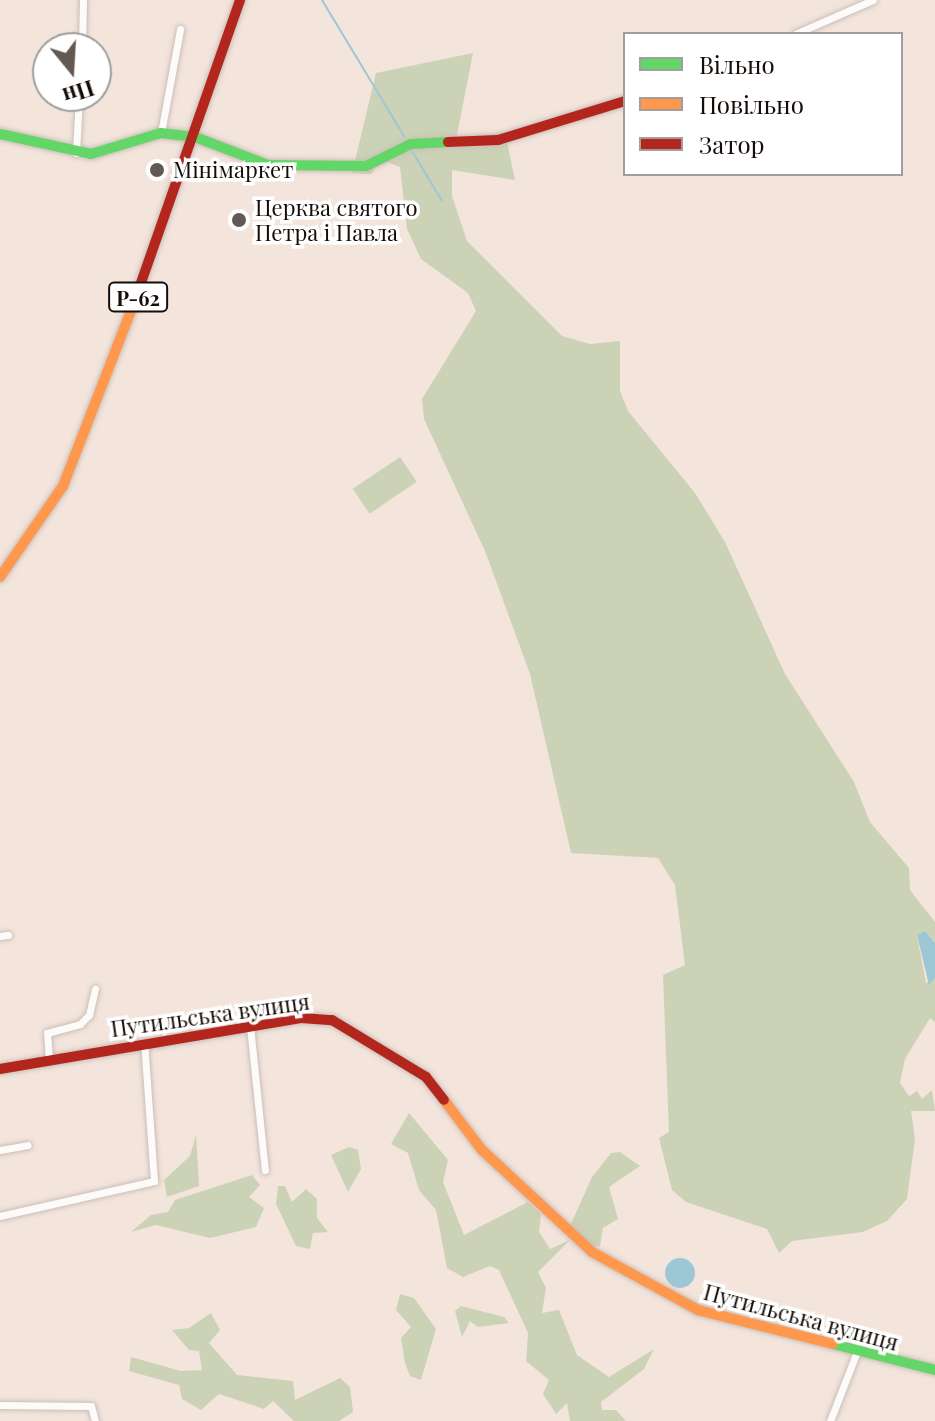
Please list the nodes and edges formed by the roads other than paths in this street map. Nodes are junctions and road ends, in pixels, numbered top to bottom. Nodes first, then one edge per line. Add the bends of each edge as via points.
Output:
1 (83, 0) edge
2 (240, 0) edge
3 (873, 0) edge
4 (180, 29) dead end
5 (82, 32) edge
6 (800, 32) edge
7 (623, 102) edge
8 (78, 112) edge
9 (161, 133) junction
10 (0, 134) edge
11 (195, 137) junction
12 (76, 153) junction
13 (0, 577) edge
14 (95, 989) dead end
15 (250, 1026) junction
16 (144, 1043) junction
17 (49, 1060) junction
18 (0, 1069) edge
19 (28, 1145) dead end
20 (0, 1150) edge
21 (265, 1170) dead end
22 (0, 1216) edge
23 (856, 1354) junction
24 (935, 1370) edge
25 (0, 1405) edge
26 (95, 1420) edge
27 (830, 1421) edge

1 - 5 street
2 - 11 street, Р-62
3 - 6 street
4 - 9 street
7 - 11 street via 498,140 411,144 366,166 268,165
8 - 12 street
9 - 11 street
9 - 12 street via 109,152
10 - 12 street
11 - 13 street, Р-62 via 81,449 63,486
14 - 17 street via 89,1015 80,1024 47,1033
15 - 16 street, Путильська вулиця
15 - 21 street
15 - 23 street, Путильська вулиця via 318,1018 358,1031 426,1077 482,1150 592,1252 693,1308
16 - 17 street, Путильська вулиця
16 - 22 street via 154,1181
17 - 18 street, Путильська вулиця
19 - 20 street
23 - 24 street, Путильська вулиця
23 - 27 street
25 - 26 street via 91,1406

